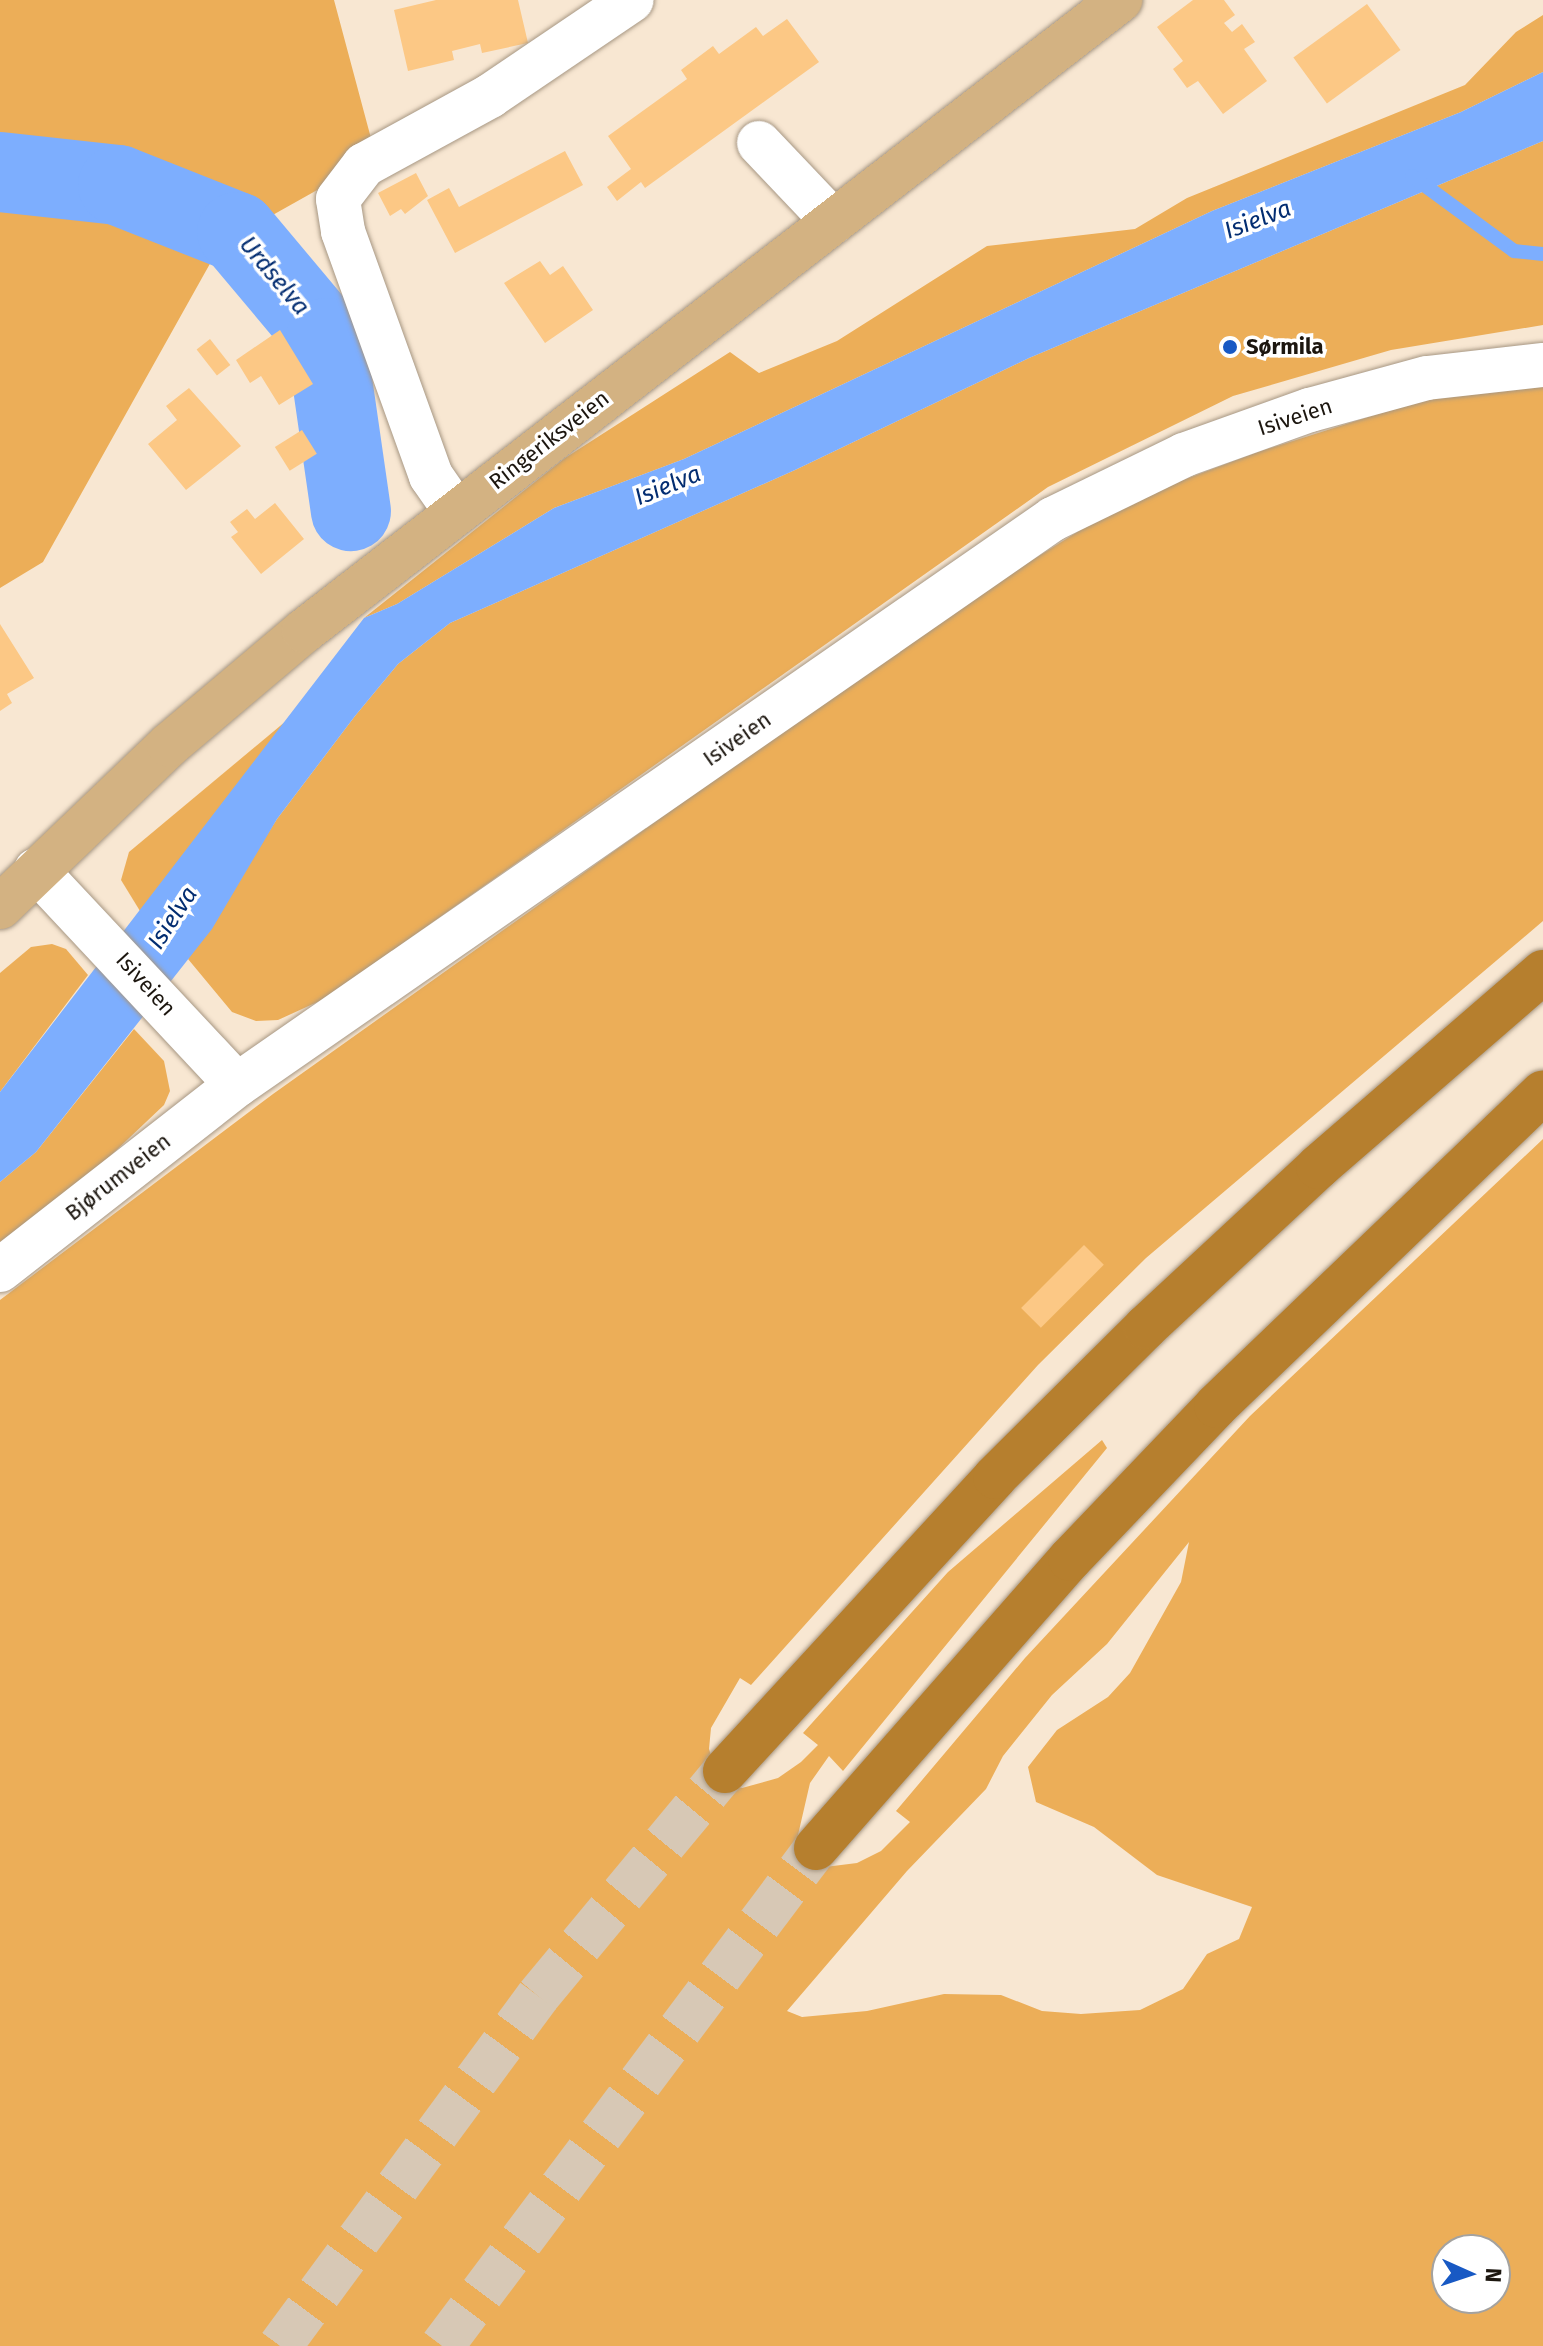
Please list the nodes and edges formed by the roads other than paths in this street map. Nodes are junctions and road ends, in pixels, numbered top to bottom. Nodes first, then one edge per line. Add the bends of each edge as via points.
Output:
1 (632, 0) edge
2 (1120, 0) edge
3 (759, 143) dead end
4 (833, 221) junction
5 (1543, 365) edge
6 (456, 512) junction
7 (36, 870) junction
8 (0, 907) edge
9 (1543, 972) edge
10 (237, 1085) junction
11 (1543, 1092) edge
12 (0, 1270) edge
13 (725, 1771) tunnel mouth
14 (816, 1848) tunnel mouth

1 - 6 street via 490,96 364,165 338,199 343,231 431,476
2 - 4 main road, Ringeriksveien
3 - 4 street
4 - 6 main road, Ringeriksveien
5 - 10 street, Isiveien via 1427,378 1310,410 1184,455 1053,519
6 - 7 main road, Ringeriksveien via 169,745
7 - 8 main road, Ringeriksveien
7 - 10 street, Isiveien
9 - 13 highway via 1318,1167 1146,1327 942,1533
10 - 12 street, Bjørumveien
11 - 14 highway via 1205,1417 1070,1559

